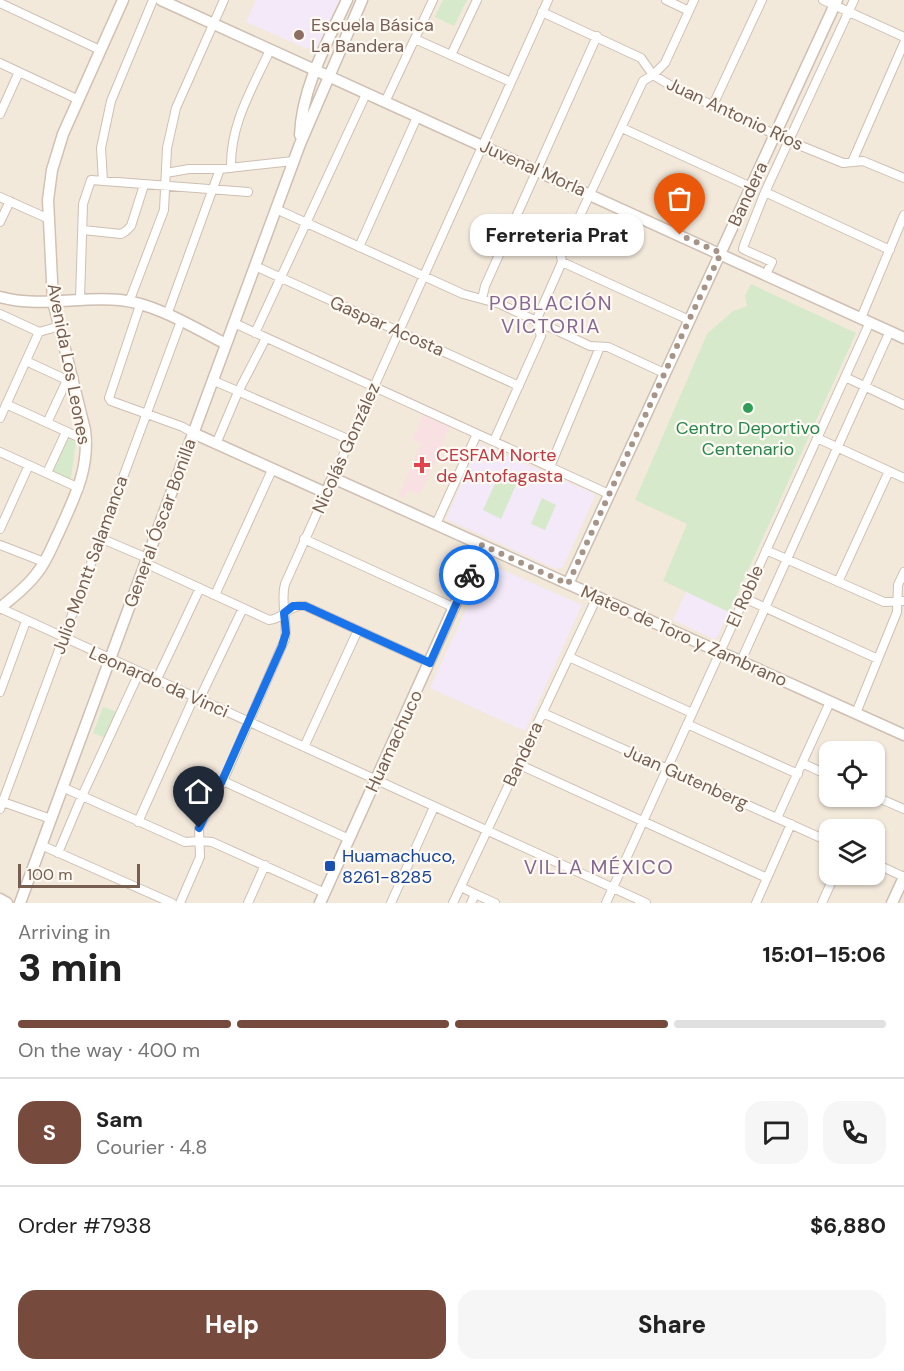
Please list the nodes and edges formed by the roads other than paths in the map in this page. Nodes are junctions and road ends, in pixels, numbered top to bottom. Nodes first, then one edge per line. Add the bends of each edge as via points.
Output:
1 (123, 0) edge
2 (153, 0) edge
3 (161, 0) edge
4 (224, 0) edge
5 (347, 0) edge
6 (362, 0) edge
7 (433, 0) edge
8 (477, 0) edge
9 (548, 0) edge
10 (666, 0) edge
11 (694, 0) edge
12 (762, 0) edge
13 (823, 0) edge
14 (854, 0) edge
15 (0, 3) edge
16 (836, 3) edge
17 (178, 4) edge
18 (689, 11) junction
19 (542, 12) junction
20 (849, 12) junction
21 (213, 24) junction
22 (597, 36) junction
23 (904, 38) edge
24 (415, 39) junction
25 (99, 50) junction
26 (270, 50) junction
27 (451, 55) junction
28 (0, 63) edge
29 (315, 70) junction
30 (19, 72) junction
31 (653, 75) junction
32 (330, 77) junction
33 (511, 82) junction
34 (366, 94) junction
35 (77, 99) junction
36 (385, 102) junction
37 (712, 105) junction
38 (0, 114) edge
39 (417, 117) junction
40 (622, 128) junction
41 (776, 134) junction
42 (789, 141) junction
43 (300, 144) junction
44 (482, 146) junction
45 (293, 161) junction
46 (852, 162) junction
47 (231, 168) junction
48 (220, 169) junction
49 (537, 171) junction
50 (166, 173) junction
51 (904, 178) edge
52 (103, 181) junction
53 (144, 185) junction
54 (165, 185) junction
55 (751, 187) junction
56 (214, 189) junction
57 (248, 192) dead end
58 (765, 192) junction
59 (591, 195) junction
60 (0, 196) edge
61 (10, 201) junction
62 (276, 209) junction
63 (904, 215) edge
64 (49, 219) junction
65 (0, 222) edge
66 (306, 223) junction
67 (83, 230) junction
68 (359, 247) junction
69 (890, 250) junction
70 (721, 253) junction
71 (562, 262) junction
72 (255, 266) junction
73 (766, 274) junction
74 (424, 276) junction
75 (281, 278) junction
76 (1, 299) edge
77 (80, 299) junction
78 (482, 299) junction
79 (53, 301) junction
80 (129, 302) junction
81 (140, 305) junction
82 (0, 314) edge
83 (167, 315) junction
84 (689, 320) junction
85 (866, 320) junction
86 (181, 321) junction
87 (536, 321) junction
88 (234, 323) junction
89 (60, 326) junction
90 (399, 331) junction
91 (890, 331) junction
92 (39, 332) junction
93 (255, 333) junction
94 (266, 338) junction
95 (904, 338) edge
96 (226, 344) junction
97 (600, 347) junction
98 (26, 361) junction
99 (664, 373) junction
100 (844, 377) junction
101 (71, 379) junction
102 (212, 380) junction
103 (374, 386) junction
104 (519, 386) junction
105 (866, 387) junction
106 (238, 392) junction
107 (6, 404) junction
108 (904, 405) edge
109 (147, 413) junction
110 (0, 418) edge
111 (47, 423) junction
112 (66, 432) junction
113 (193, 433) junction
114 (477, 434) junction
115 (817, 438) junction
116 (350, 440) junction
117 (87, 441) junction
118 (494, 441) junction
119 (216, 444) junction
120 (838, 447) junction
121 (0, 452) edge
122 (29, 465) junction
123 (550, 467) junction
124 (273, 470) junction
125 (889, 471) junction
126 (47, 473) junction
127 (333, 478) junction
128 (904, 478) edge
129 (79, 488) junction
130 (326, 493) junction
131 (609, 494) junction
132 (436, 525) junction
133 (0, 529) edge
134 (100, 538) junction
135 (304, 539) junction
136 (0, 545) edge
137 (482, 545) junction
138 (766, 550) junction
139 (787, 559) junction
140 (146, 560) junction
141 (44, 562) junction
142 (904, 572) edge
143 (838, 582) junction
144 (568, 584) junction
145 (201, 588) junction
146 (215, 595) junction
147 (597, 597) junction
148 (744, 598) junction
149 (900, 600) edge
150 (765, 607) junction
151 (0, 608) edge
152 (243, 608) junction
153 (454, 608) junction
154 (284, 613) junction
155 (26, 621) junction
156 (358, 630) junction
157 (63, 638) junction
158 (720, 651) junction
159 (569, 657) junction
160 (110, 659) junction
161 (878, 659) junction
162 (741, 661) junction
163 (430, 663) junction
164 (139, 673) junction
165 (156, 681) junction
166 (0, 692) edge
167 (196, 699) junction
168 (830, 702) junction
169 (543, 713) junction
170 (856, 713) junction
171 (692, 714) junction
172 (248, 722) junction
173 (687, 724) junction
174 (904, 734) edge
175 (303, 747) junction
176 (802, 763) junction
177 (518, 764) junction
178 (667, 769) junction
179 (819, 771) edge
180 (798, 774) junction
181 (376, 780) junction
182 (222, 781) junction
183 (62, 787) junction
184 (82, 796) junction
185 (885, 801) edge
186 (1, 804) edge
187 (434, 807) junction
188 (904, 809) edge
189 (777, 818) junction
190 (51, 819) junction
191 (138, 822) junction
192 (642, 822) junction
193 (791, 824) junction
194 (488, 830) junction
195 (819, 837) edge
196 (349, 839) junction
197 (199, 841) junction
198 (41, 845) junction
199 (58, 853) junction
200 (265, 865) junction
201 (885, 868) edge
202 (904, 877) edge
203 (767, 878) junction
204 (830, 885) edge
205 (461, 887) junction
206 (612, 888) junction
207 (475, 894) junction
208 (322, 898) edge
209 (0, 899) edge
210 (7, 903) edge
211 (20, 903) edge
212 (172, 903) edge
213 (180, 903) edge
214 (248, 903) edge
215 (391, 903) edge
216 (453, 903) edge
217 (471, 903) edge
218 (495, 903) edge
219 (606, 903) edge
220 (646, 903) edge
221 (756, 903) edge
222 (822, 903) edge
223 (892, 903) edge

1 - 25 street, Avenida Los Leones
2 - 52 street via 111,101 101,148
3 - 17 street, Juvenal Morla
4 - 21 street
5 - 29 street, General Óscar Bonilla
6 - 32 street, General Óscar Bonilla
7 - 24 street
8 - 27 street
9 - 19 street, Nicolás González
10 - 18 street
11 - 18 street
12 - 37 street
13 - 16 street
14 - 20 street, Bandera
15 - 25 street
16 - 20 street
16 - 41 street, Bandera
17 - 21 street, Juvenal Morla
18 - 31 street via 665,63
19 - 22 street, Juan Antonio Ríos
19 - 33 street, Nicolás González
20 - 23 street
20 - 42 street, Bandera
21 - 26 street, Juvenal Morla
21 - 50 street via 176,108
22 - 31 street, Juan Antonio Ríos via 640,58
22 - 49 street
23 - 46 street
24 - 27 street
24 - 36 street
25 - 35 street, Avenida Los Leones
26 - 29 street, Juvenal Morla
26 - 47 street via 235,127
27 - 33 street
28 - 30 street
29 - 32 street, Juvenal Morla
29 - 43 street, General Óscar Bonilla via 302,116
30 - 35 street
30 - 38 street
31 - 37 street, Juan Antonio Ríos
31 - 40 street via 643,81
32 - 34 street, Juvenal Morla
32 - 43 street, General Óscar Bonilla
33 - 44 street, Nicolás González
34 - 36 street, Juvenal Morla
34 - 66 street
35 - 64 street, Avenida Los Leones via 55,158
36 - 39 street, Juvenal Morla
37 - 41 street, Juan Antonio Ríos
39 - 44 street, Juvenal Morla
39 - 68 street
40 - 55 street
40 - 59 street
41 - 42 street, Juan Antonio Ríos
41 - 55 street, Bandera
42 - 46 street, Juan Antonio Ríos via 843,163
42 - 58 street, Bandera
43 - 45 street, General Óscar Bonilla
44 - 49 street, Juvenal Morla
44 - 74 street, Nicolás González
45 - 47 street
45 - 62 street, General Óscar Bonilla
46 - 51 street, Juan Antonio Ríos via 863,161
47 - 48 street
48 - 50 street
48 - 56 street
49 - 59 street, Juvenal Morla
49 - 78 street
50 - 54 street
52 - 53 street
52 - 67 street via 91,180 83,204
53 - 54 street
53 - 67 street via 126,231 121,234
54 - 56 street
54 - 80 street via 162,216
55 - 70 street, Bandera
56 - 57 street
56 - 83 street
58 - 69 street
58 - 73 street, Bandera via 743,249 772,262
59 - 70 street, Juvenal Morla
59 - 71 street via 561,256
60 - 61 street
61 - 64 street
61 - 65 street
62 - 66 street
62 - 72 street, General Óscar Bonilla
63 - 69 street, El Roble
64 - 79 street, Avenida Los Leones
66 - 68 street
66 - 75 street
67 - 77 street
68 - 74 street
69 - 85 street, El Roble
70 - 73 street, Juvenal Morla
70 - 84 street, Bandera
71 - 84 street
71 - 87 street
72 - 75 street, Gaspar Acosta
72 - 88 street, General Óscar Bonilla
73 - 85 street, Juvenal Morla
74 - 78 street
74 - 90 street, Nicolás González
75 - 90 street, Gaspar Acosta
75 - 93 street
76 - 79 street
77 - 79 street
77 - 80 street
78 - 87 street
79 - 89 street, Avenida Los Leones
80 - 81 street
81 - 83 street
81 - 109 street via 109,398
82 - 92 street
83 - 86 street
84 - 99 street, Bandera
85 - 91 street, Juvenal Morla
85 - 100 street, El Roble
86 - 96 street
86 - 109 street, Julio Montt Salamanca
87 - 97 street
87 - 104 street via 541,336
88 - 93 street
88 - 96 street, General Óscar Bonilla
89 - 92 street
89 - 101 street, Avenida Los Leones
90 - 103 street, Nicolás González
90 - 104 street, Gaspar Acosta
91 - 95 street, Juvenal Morla
91 - 105 street, El Roble
92 - 98 street
93 - 94 street
94 - 103 street
94 - 106 street, General Óscar Bonilla
96 - 102 street, General Óscar Bonilla
97 - 99 street via 608,347
97 - 123 street
98 - 101 street
98 - 107 street
99 - 131 street, Bandera
100 - 105 street
100 - 115 street, El Roble
101 - 111 street
101 - 117 street, Avenida Los Leones
102 - 106 street
102 - 113 street, General Óscar Bonilla
103 - 114 street
103 - 116 street, Nicolás González
104 - 118 street
105 - 108 street
105 - 120 street, El Roble
106 - 116 street
106 - 119 street, General Óscar Bonilla
107 - 110 street
107 - 111 street
109 - 113 street
109 - 134 street, Julio Montt Salamanca
111 - 112 street
112 - 117 street
112 - 126 street
113 - 119 street
113 - 140 street, General Óscar Bonilla
114 - 118 street
114 - 132 street
115 - 120 street
115 - 138 street, El Roble
116 - 127 street, Nicolás González
117 - 129 street, Avenida Los Leones
118 - 123 street
119 - 124 street
120 - 125 street
120 - 139 street, El Roble
121 - 122 street
122 - 126 street
122 - 133 street
123 - 131 street
124 - 130 street
124 - 146 street
125 - 128 street
125 - 143 street
126 - 129 street
127 - 130 street, Nicolás González
127 - 132 street, Mateo de Toro y Zambrano
129 - 141 street, Avenida Los Leones
130 - 135 street, Nicolás González
131 - 144 street, Bandera
132 - 137 street, Mateo de Toro y Zambrano
134 - 140 street
134 - 157 street, Julio Montt Salamanca
135 - 153 street
135 - 154 street, Nicolás González via 285,584
136 - 141 street
137 - 144 street, Mateo de Toro y Zambrano
137 - 153 street, Huamachuco
138 - 139 street
138 - 148 street, El Roble
139 - 143 street
139 - 150 street, El Roble
140 - 145 street
140 - 160 street, General Óscar Bonilla
141 - 151 street, Avenida Los Leones via 28,584
142 - 149 street via 898,585
143 - 149 street via 884,602
144 - 147 street, Mateo de Toro y Zambrano
145 - 146 street
145 - 165 street
146 - 152 street
147 - 158 street, Mateo de Toro y Zambrano
147 - 159 street, Bandera
148 - 150 street
148 - 158 street, El Roble
149 - 161 street
150 - 161 street
150 - 162 street, El Roble
151 - 155 street, Leonardo da Vinci
152 - 154 street via 269,620
152 - 167 street
153 - 163 street, Huamachuco
154 - 156 street via 301,605
154 - 172 street, Nicolás González via 285,639
155 - 157 street, Leonardo da Vinci
155 - 166 street
156 - 163 street
156 - 175 street
157 - 160 street, Leonardo da Vinci
157 - 186 street, Julio Montt Salamanca
158 - 162 street, Mateo de Toro y Zambrano
158 - 171 street, El Roble
159 - 169 street, Bandera
159 - 171 street
160 - 164 street, Leonardo da Vinci
160 - 183 street, General Óscar Bonilla
161 - 170 street
162 - 168 street, Mateo de Toro y Zambrano
163 - 181 street, Huamachuco
164 - 165 street, Leonardo da Vinci
164 - 184 street
165 - 167 street, Leonardo da Vinci
167 - 172 street, Leonardo da Vinci
167 - 191 street
168 - 170 street, Mateo de Toro y Zambrano
168 - 176 street
169 - 177 street, Bandera
169 - 178 street, Juan Gutenberg
170 - 174 street, Mateo de Toro y Zambrano
171 - 173 street, El Roble
172 - 175 street, Leonardo da Vinci
172 - 182 street, Nicolás González
173 - 178 street, El Roble
173 - 180 street
175 - 181 street, Leonardo da Vinci
176 - 179 street
176 - 180 street
177 - 192 street
177 - 194 street, Bandera
178 - 189 street, Juan Gutenberg
178 - 192 street, El Roble
180 - 189 street
181 - 187 street, Leonardo da Vinci
181 - 196 street, Huamachuco
182 - 196 street
182 - 197 street, Nicolás González via 199,828
183 - 184 street
183 - 190 street, General Óscar Bonilla
184 - 191 street
184 - 199 street
185 - 188 street
186 - 190 street
187 - 194 street, Leonardo da Vinci
187 - 215 street
189 - 193 street, Juan Gutenberg
190 - 198 street, General Óscar Bonilla
191 - 197 street via 185,842
192 - 203 street
192 - 206 street, El Roble
193 - 195 street, Juan Gutenberg
193 - 203 street
194 - 205 street, Bandera
194 - 206 street, Leonardo da Vinci
196 - 208 street, Huamachuco
197 - 200 street
197 - 213 street, Nicolás González via 200,857
198 - 199 street
198 - 211 street, General Óscar Bonilla
199 - 212 street
200 - 208 street
200 - 214 street
201 - 202 street
202 - 223 street
203 - 221 street
204 - 222 street
205 - 207 street
205 - 216 street, Bandera
206 - 219 street, El Roble
206 - 220 street, Leonardo da Vinci
207 - 217 street
207 - 218 street
209 - 210 street

